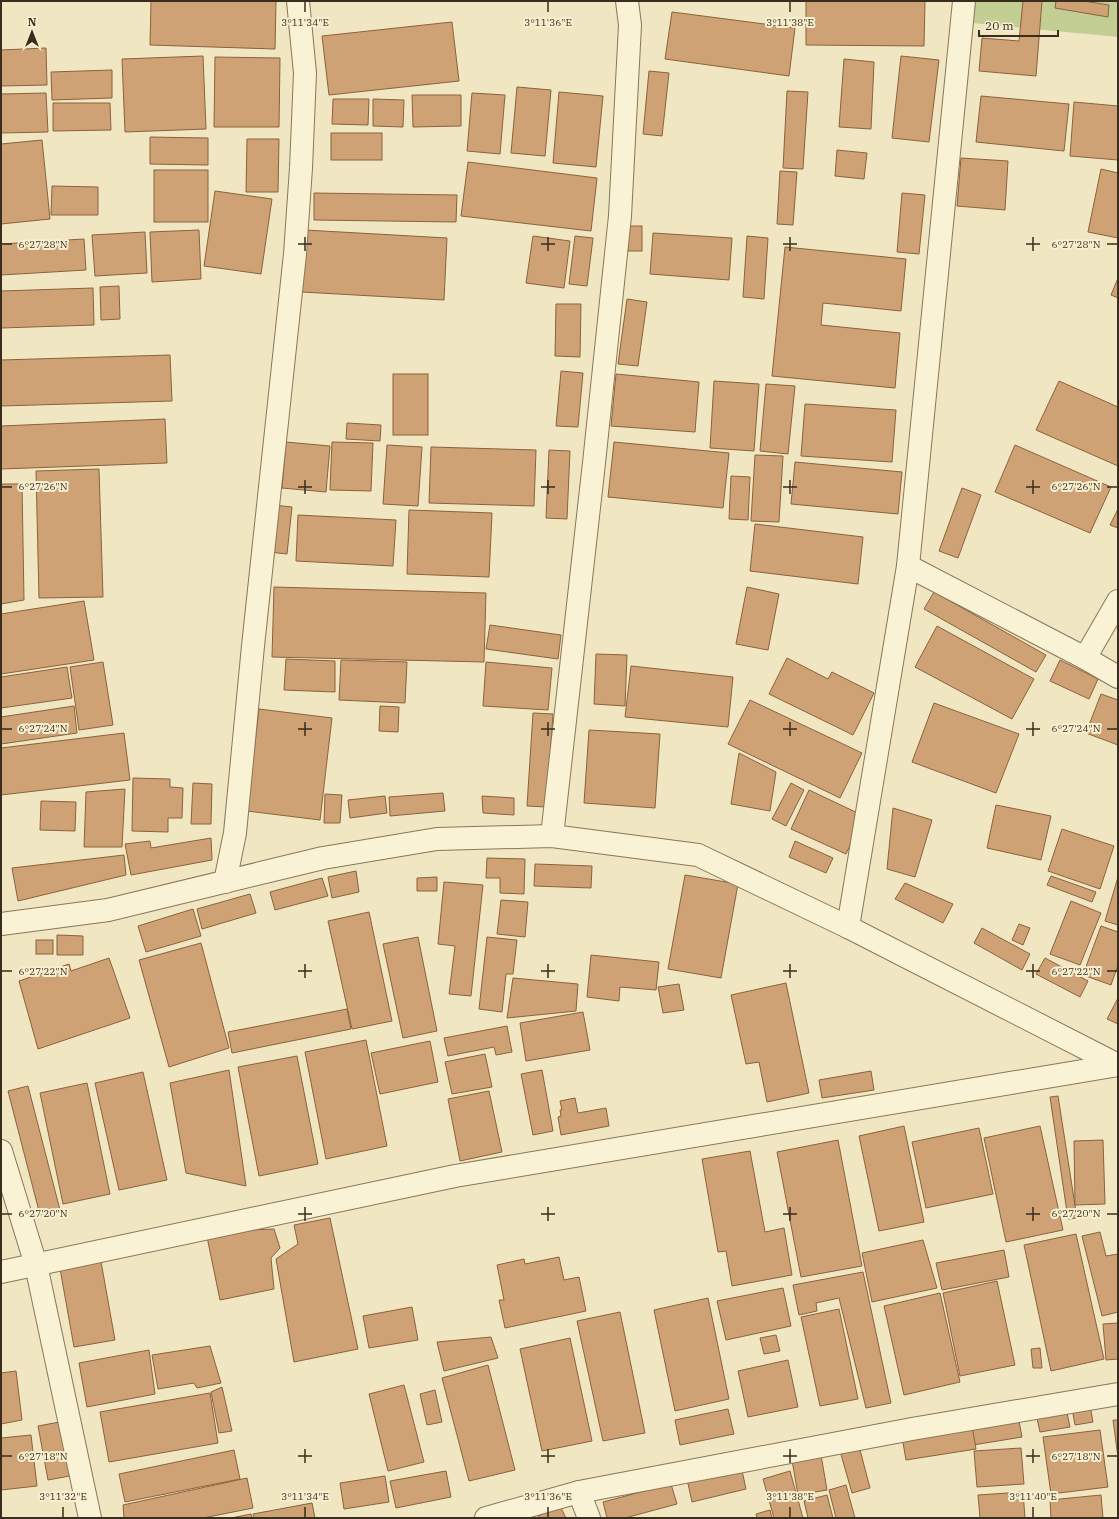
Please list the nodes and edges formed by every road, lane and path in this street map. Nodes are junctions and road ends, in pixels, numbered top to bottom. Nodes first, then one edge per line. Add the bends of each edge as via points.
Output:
1 (298, 1) edge
2 (627, 1) edge
3 (964, 1) edge
4 (908, 566) junction
5 (1118, 601) edge
6 (1085, 658) junction
7 (1118, 677) edge
8 (552, 836) junction
9 (226, 882) junction
10 (1, 924) edge
11 (848, 927) junction
12 (1118, 1065) edge
13 (1, 1151) edge
14 (36, 1265) junction
15 (1, 1272) edge
16 (1118, 1394) edge
17 (579, 1492) junction
18 (90, 1518) edge
19 (486, 1518) edge
20 (589, 1518) edge

1 - 9 street via 305,73 295,254 235,833
2 - 8 street via 630,25 620,216
3 - 4 street
4 - 6 street
4 - 11 street
5 - 6 street
6 - 7 street
8 - 9 street via 437,839 323,858
8 - 11 street via 698,855
9 - 10 street via 108,910
11 - 12 street
12 - 14 street via 455,1176
13 - 14 street
14 - 15 street
14 - 18 street
16 - 17 street via 912,1429
17 - 19 street
17 - 20 street

